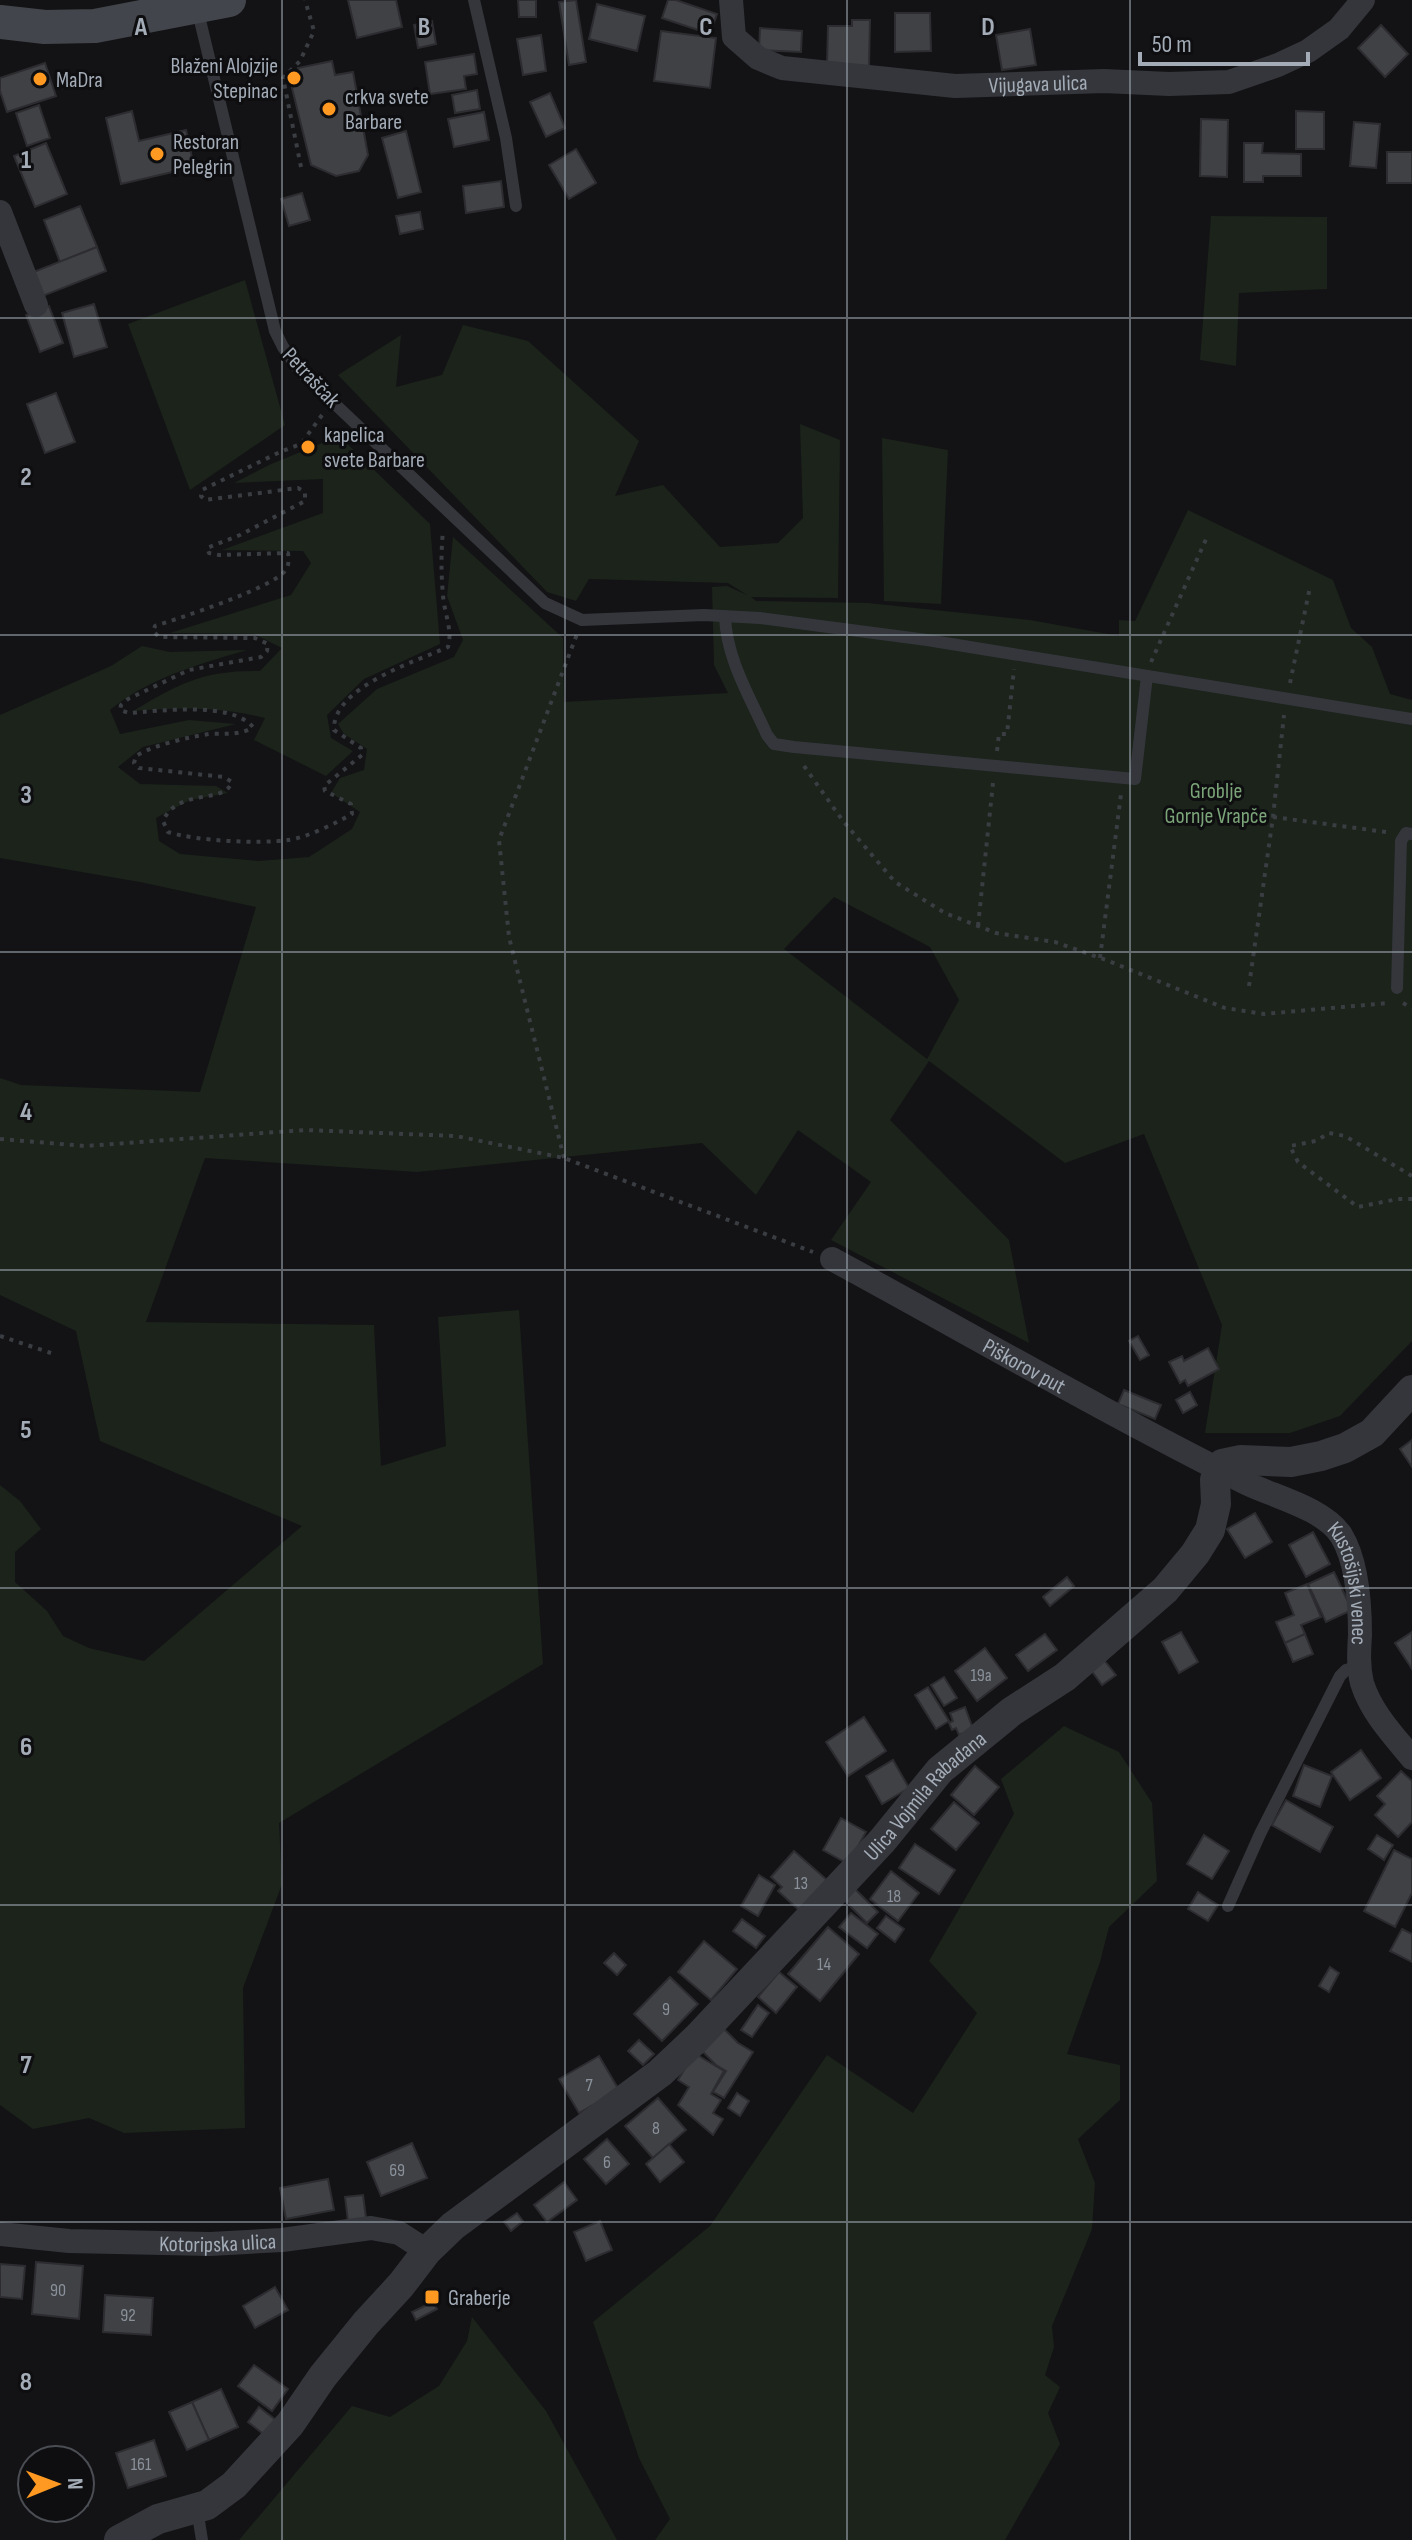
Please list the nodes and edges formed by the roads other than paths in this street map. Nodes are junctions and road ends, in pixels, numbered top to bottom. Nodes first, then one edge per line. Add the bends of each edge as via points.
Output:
1 (474, 0) edge
2 (731, 0) edge
3 (1363, 0) edge
4 (213, 4) edge
5 (0, 22) edge
6 (516, 206) dead end
7 (0, 212) edge
8 (36, 305) dead end
9 (725, 616) junction
10 (1147, 676) junction
11 (1412, 719) edge
12 (1408, 836) edge
13 (1397, 988) dead end
14 (832, 1259) road end
15 (1412, 1390) edge
16 (1218, 1468) junction
17 (1359, 1666) junction
18 (1412, 1758) edge
19 (1228, 1906) dead end
20 (0, 2234) edge
21 (427, 2251) junction
22 (197, 2509) junction
23 (119, 2540) edge
24 (202, 2540) edge

1 - 6 lane
2 - 3 street, Vijugava ulica via 734,37 758,58 782,68 955,86 1229,82 1308,51 1339,29
4 - 5 main road via 75,27
4 - 9 lane, Petraščak via 275,331 299,370 545,603 582,620
7 - 8 street
9 - 10 lane, Petraščak
9 - 10 lane via 731,654 767,735 774,744 787,746 1135,779
10 - 11 lane, Petraščak
12 - 13 lane via 1401,841
14 - 16 street, Piškorov put
15 - 16 street via 1372,1433 1345,1448 1308,1460 1231,1460
16 - 17 street, Kustošijski venec via 1318,1514 1341,1536 1356,1577
16 - 21 street, Ulica Vojmila Rabadana via 1210,1530 1165,1590 1065,1677 1011,1712 940,1770 882,1841 660,2073 480,2205
17 - 18 street, Kustošijski venec via 1369,1700
17 - 19 lane via 1340,1676
20 - 21 street, Kotoripska ulica via 210,2244 371,2228 399,2233
21 - 22 street via 253,2466
22 - 23 street via 158,2519
22 - 24 lane

